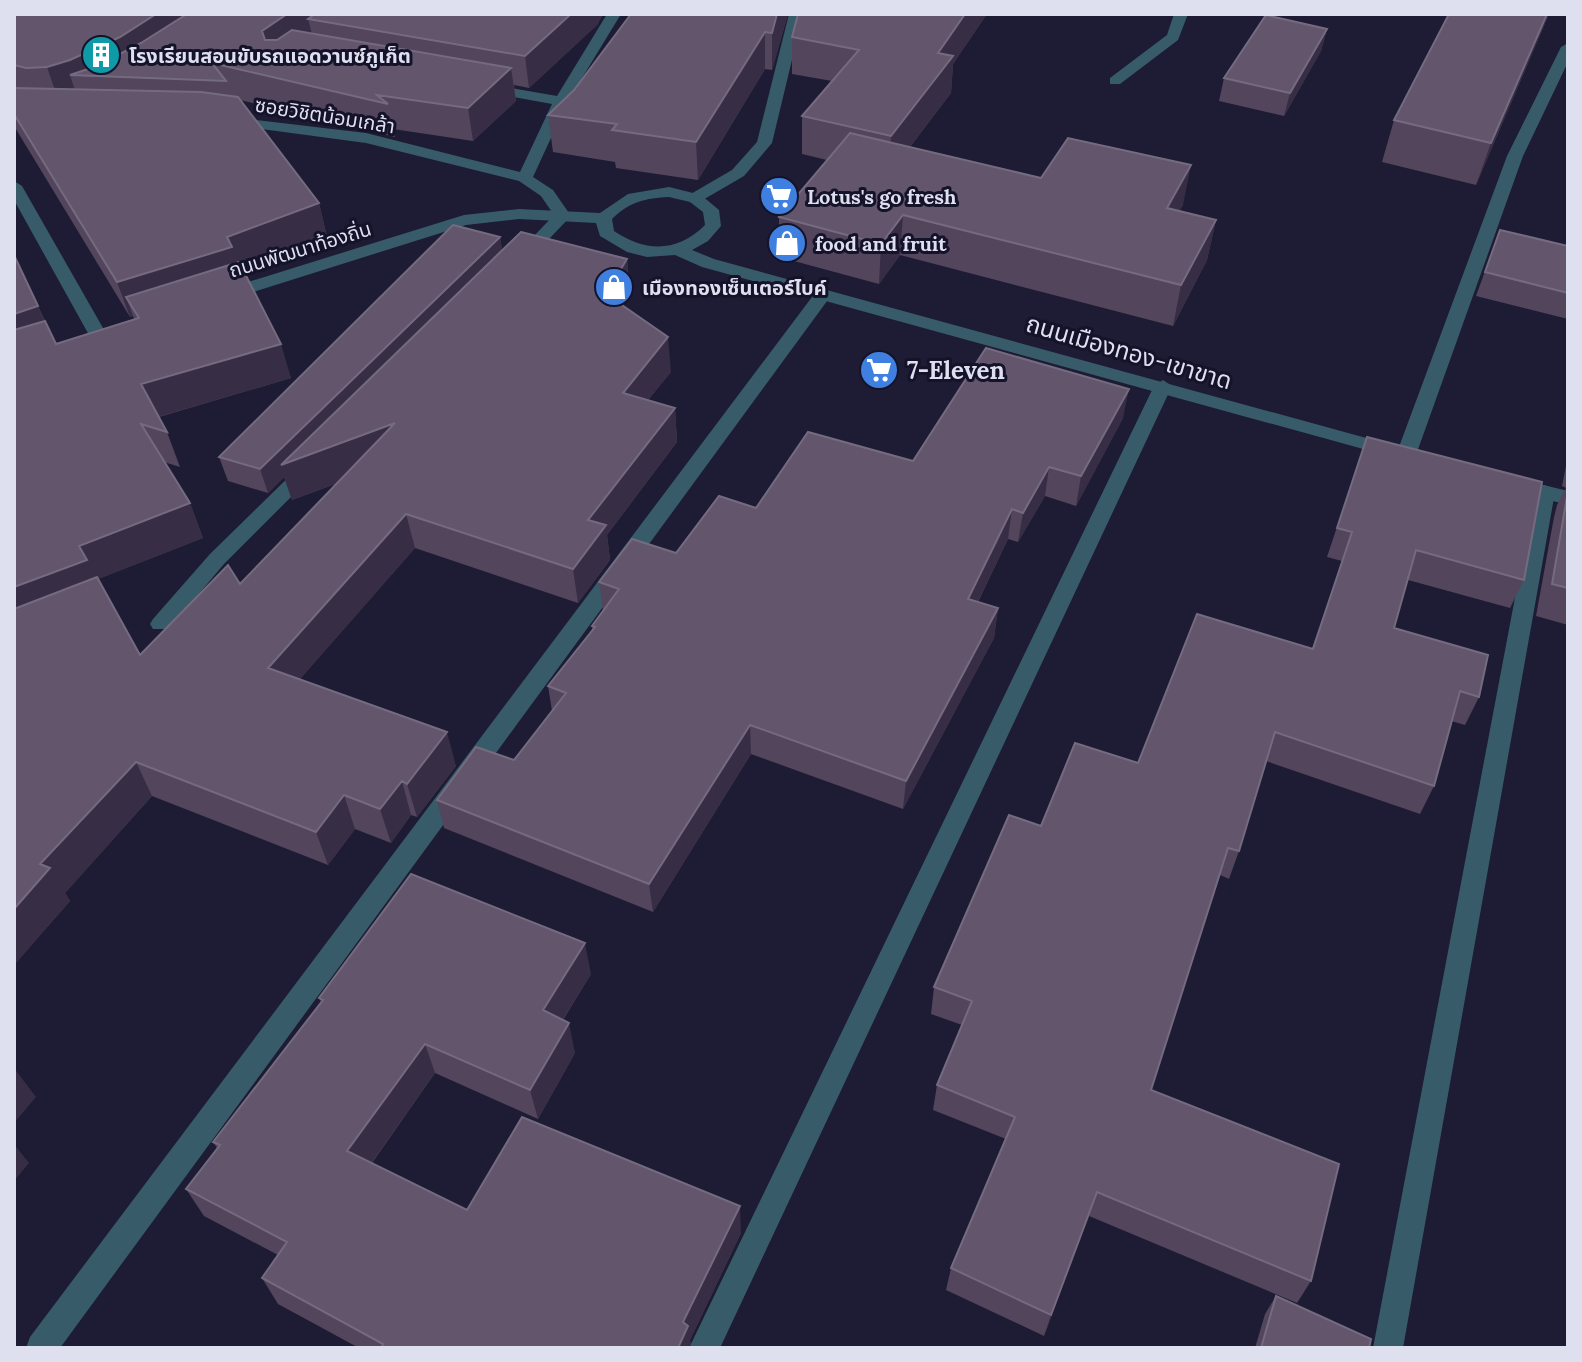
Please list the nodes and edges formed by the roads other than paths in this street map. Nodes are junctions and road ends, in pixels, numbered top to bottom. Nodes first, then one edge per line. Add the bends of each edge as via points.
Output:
1 (614, 14) edge
2 (796, 14) edge
3 (1181, 14) edge
4 (1568, 47) edge
5 (1115, 81) dead end
6 (468, 85) edge
7 (561, 101) junction
8 (211, 118) edge
9 (525, 178) junction
10 (14, 186) edge
11 (695, 198) junction
12 (563, 216) junction
13 (604, 218) junction
14 (677, 250) junction
15 (507, 271) edge
16 (824, 293) junction
17 (205, 302) edge
18 (98, 335) edge
19 (1163, 386) junction
20 (318, 460) edge
21 (1499, 479) edge
22 (1556, 495) edge
23 (161, 624) dead end
24 (41, 1348) edge
25 (704, 1348) edge
26 (1388, 1348) edge

1 - 7 street
2 - 11 street via 764,143 738,173
3 - 5 street via 1173,37
4 - 19 street, ถนนเมืองทอง-เขาขาด via 1515,156 1414,457
6 - 7 street
7 - 9 street
8 - 9 street, ซอยวิชิตน้อมเกล้า via 366,138
9 - 12 street, ซอยวิชิตน้อมเกล้า via 547,193
10 - 18 street
11 - 13 street via 669,192 641,194 618,203
11 - 14 street via 711,210 713,226 701,241
12 - 13 street, ถนนพัฒนาท้องถิ่น
12 - 15 street
12 - 17 street, ถนนพัฒนาท้องถิ่น via 464,220
13 - 14 street via 606,233 622,246 648,252
14 - 16 street, ถนนเมืองทอง-เขาขาด
16 - 19 street, ถนนเมืองทอง-เขาขาด
16 - 24 street
19 - 25 street
20 - 23 street via 217,559
21 - 22 street
22 - 26 street

